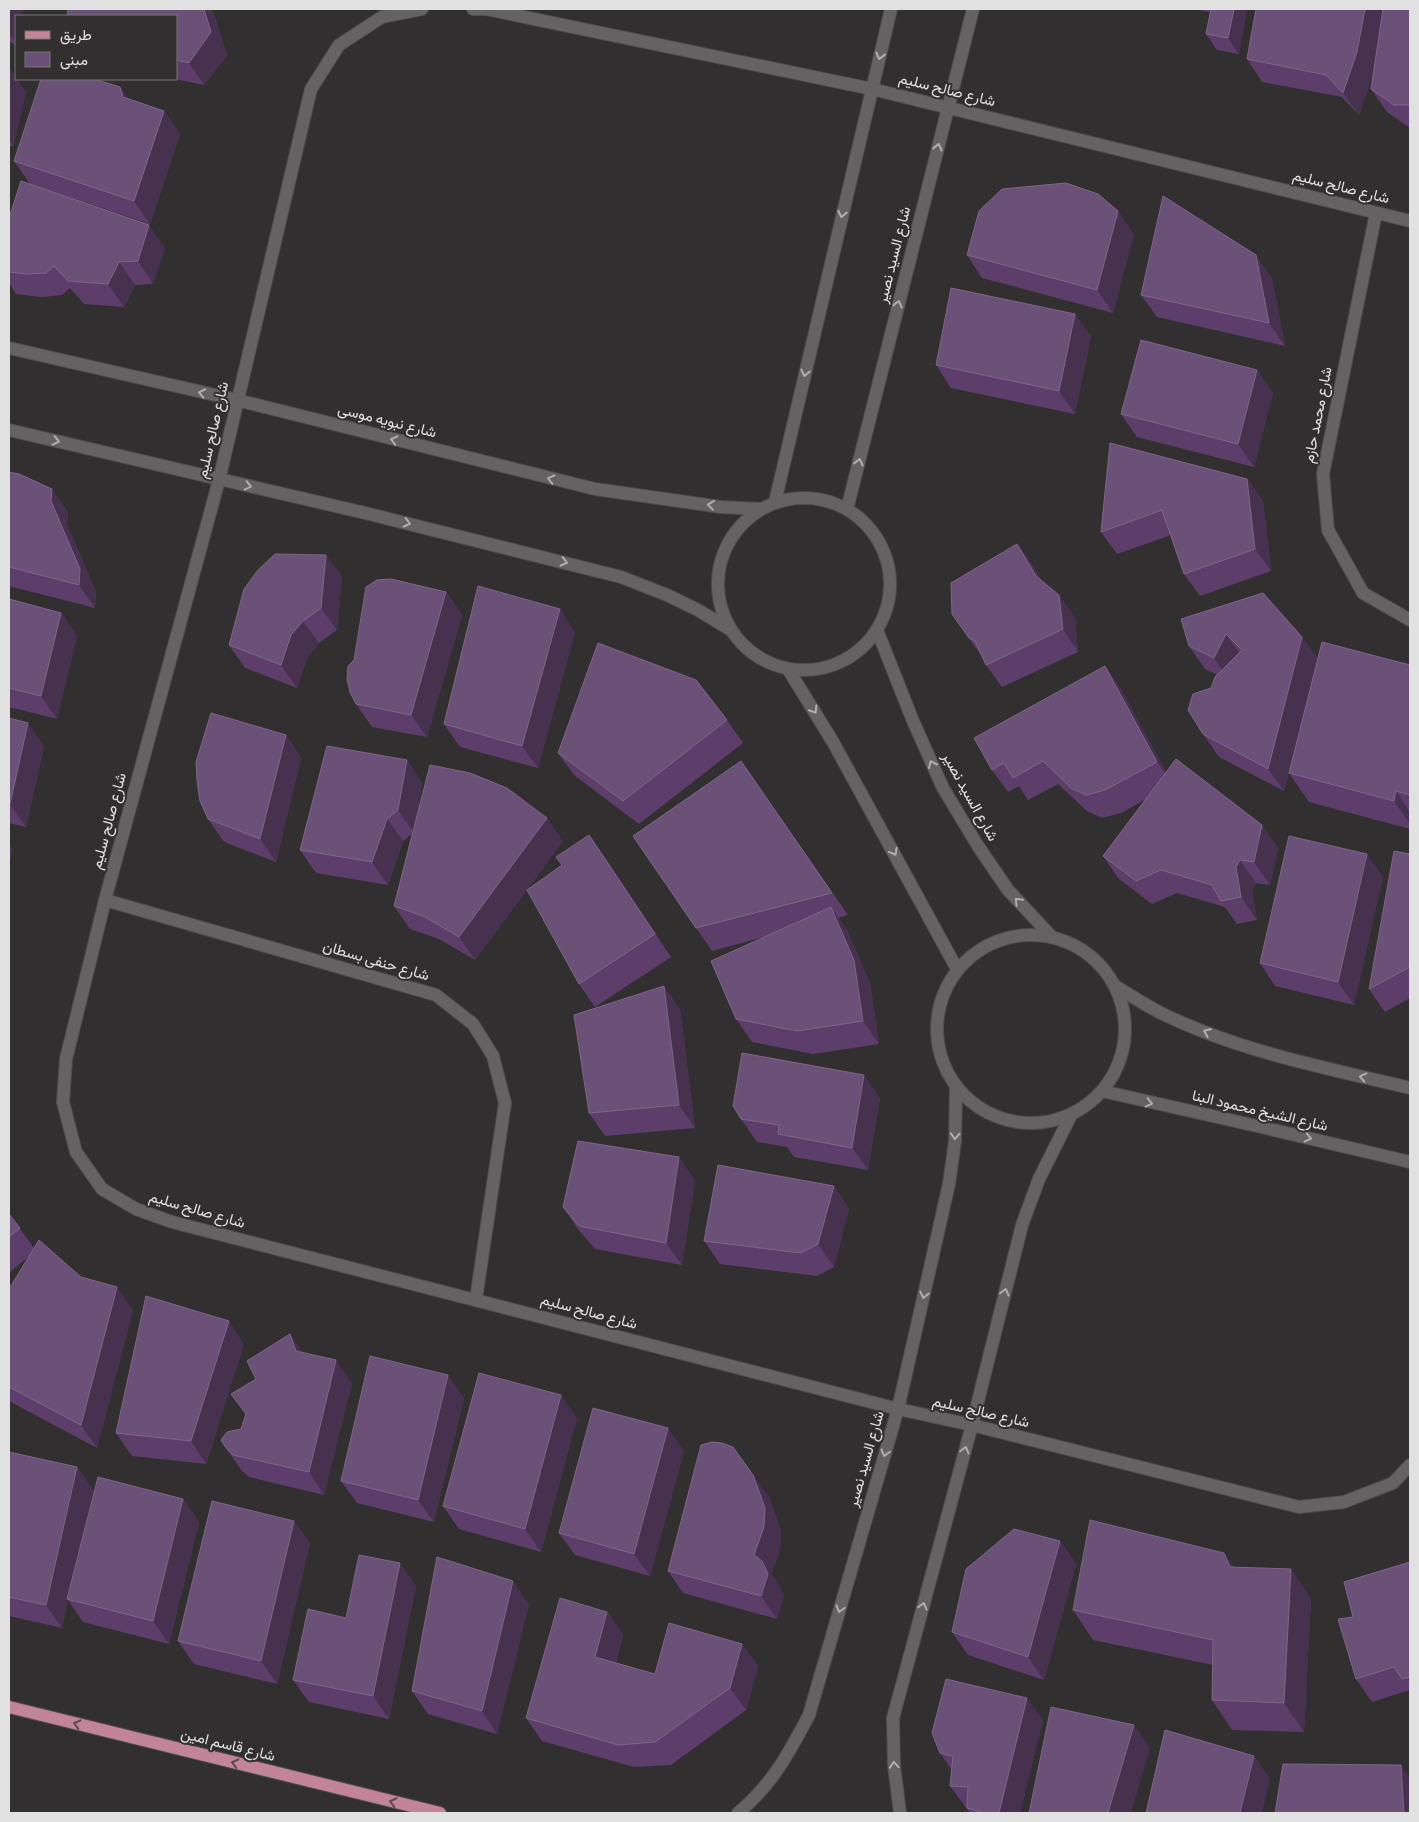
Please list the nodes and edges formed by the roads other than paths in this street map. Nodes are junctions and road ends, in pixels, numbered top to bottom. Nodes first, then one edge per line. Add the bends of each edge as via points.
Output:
1 (422, 9) edge
2 (473, 9) edge
3 (891, 9) edge
4 (973, 9) edge
5 (872, 89) junction
6 (948, 107) junction
7 (1376, 213) junction
8 (1410, 221) edge
9 (9, 348) edge
10 (237, 400) junction
11 (9, 430) edge
12 (219, 480) junction
13 (775, 502) junction
14 (760, 509) junction
15 (847, 509) junction
16 (1410, 620) edge
17 (731, 630) junction
18 (877, 630) junction
19 (788, 669) junction
20 (105, 900) junction
21 (1052, 936) junction
22 (957, 969) junction
23 (1115, 986) junction
24 (956, 1087) junction
25 (1410, 1088) edge
26 (1102, 1092) junction
27 (1071, 1115) junction
28 (1410, 1162) edge
29 (476, 1299) junction
30 (898, 1409) junction
31 (972, 1425) junction
32 (1410, 1465) edge
33 (9, 1707) edge
34 (440, 1813) edge
35 (738, 1813) edge
36 (900, 1813) edge

1 - 10 street, شارع صالح سليم via 382,17 339,45 312,90
2 - 5 street, شارع صالح سليم via 486,9
3 -> 5 street
4 - 6 street, شارع السيد نصير
5 - 6 street, شارع صالح سليم
5 -> 13 street
6 - 7 street, شارع صالح سليم
15 -> 6 street, شارع السيد نصير
7 - 8 street, شارع صالح سليم
7 - 16 street, شارع محمد حازم via 1323,474 1328,530 1363,593
10 -> 9 street, شارع نبويه موسى
10 - 12 street, شارع صالح سليم
14 -> 10 street, شارع نبويه موسى via 595,490
11 -> 12 street
12 -> 17 street via 621,577 698,610
12 - 20 street, شارع صالح سليم
13 - 14 street
13 - 15 street via 812,498
14 - 17 street via 742,523 720,563 721,609
15 - 18 street via 869,526 884,550 890,577 888,605
17 - 19 street via 756,655
18 - 19 street via 860,650 839,664 814,670
21 -> 18 street, شارع السيد نصير via 1008,890 943,788
19 -> 22 street via 833,742
20 - 29 street, شارع حنفى بسطان via 436,995 473,1024 493,1056 505,1103
20 - 29 street, شارع صالح سليم via 66,1059 63,1102 76,1152 102,1189 136,1209 172,1222
21 - 22 street via 1025,934 1000,939 976,951
21 - 23 street via 1089,954
22 - 24 street via 942,997 936,1028 941,1059
25 -> 23 street via 1280,1057 1218,1037 1164,1014
23 - 26 street via 1124,1013 1125,1041 1117,1068
24 - 27 street via 980,1109 1009,1121 1041,1124
24 -> 30 street, شارع السيد نصير via 955,1141 949,1184
26 - 27 street
26 -> 28 street, شارع الشيخ محمود البنا
31 -> 27 street via 1022,1225 1039,1179
29 - 30 street, شارع صالح سليم
30 - 31 street, شارع صالح سليم
30 -> 35 street, شارع السيد نصير via 809,1715 786,1760 754,1800
31 - 32 street, شارع صالح سليم via 1299,1507 1344,1502 1393,1483
36 -> 31 street via 893,1718
34 -> 33 main road, شارع قاسم امين

